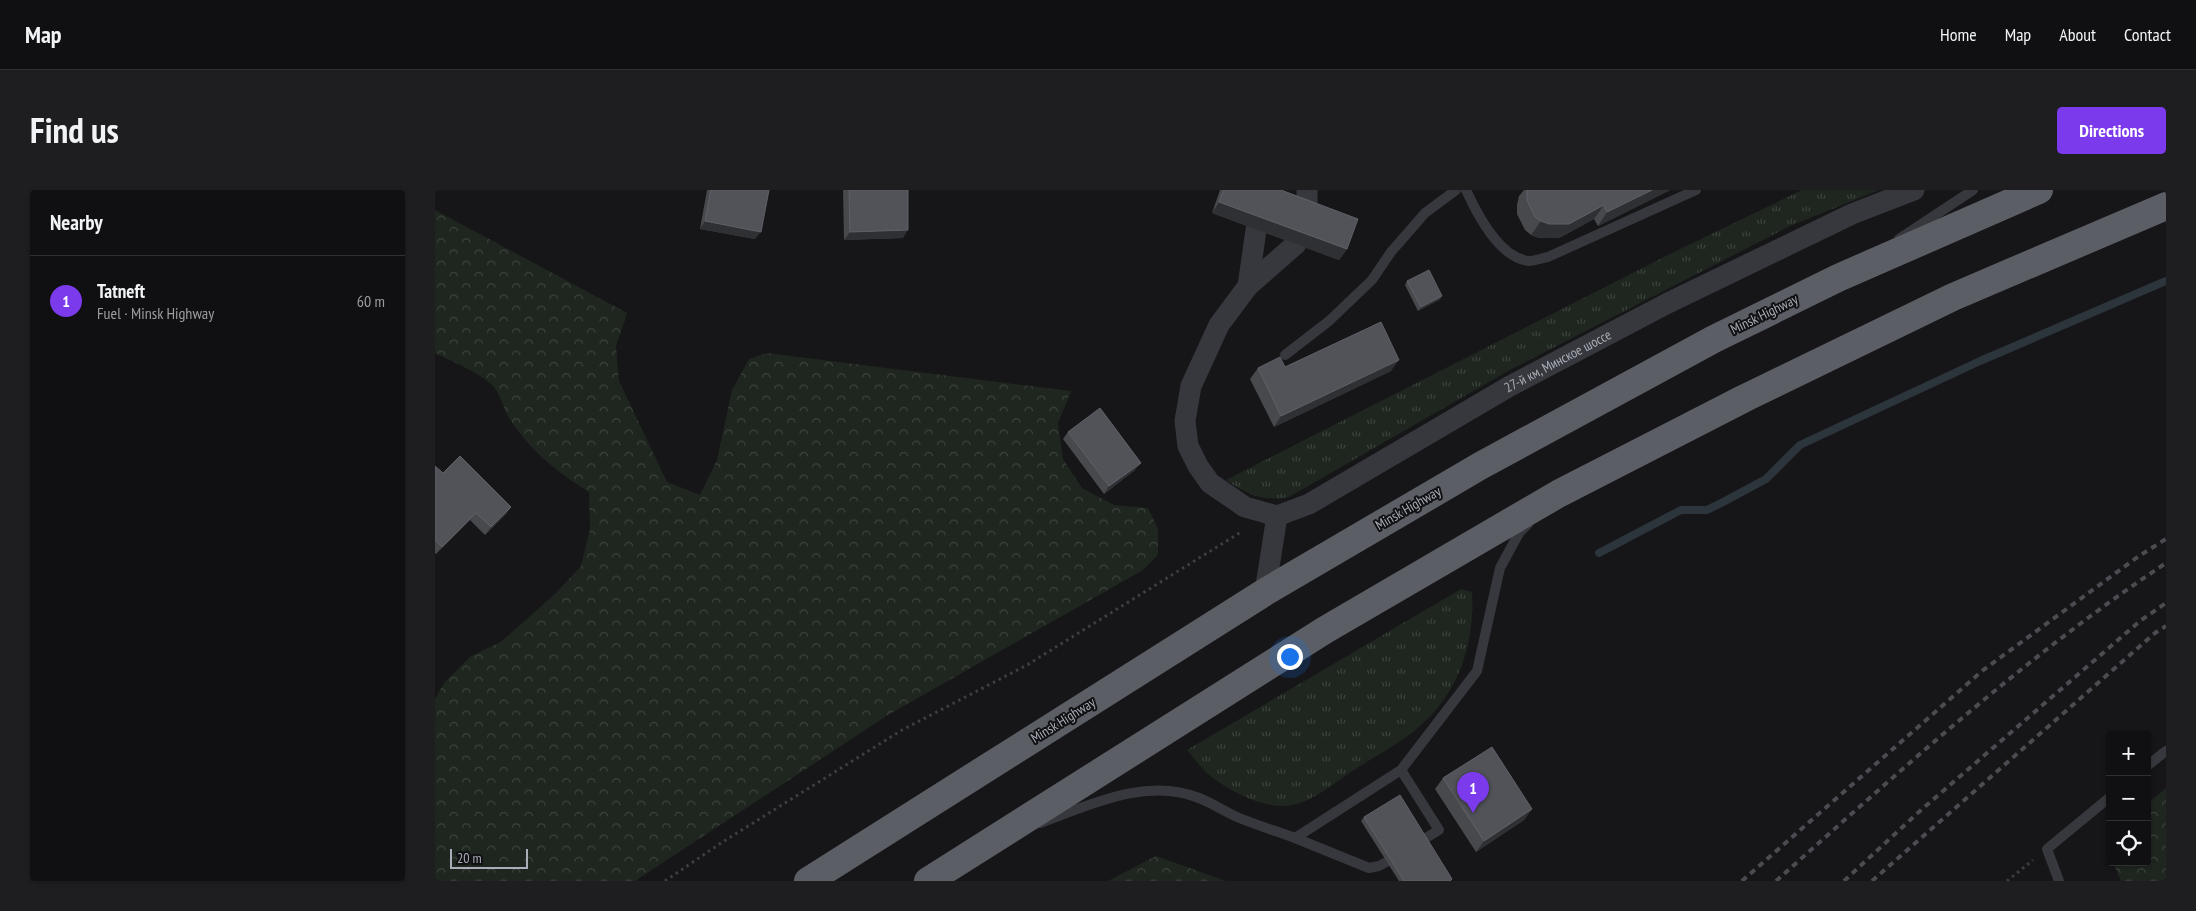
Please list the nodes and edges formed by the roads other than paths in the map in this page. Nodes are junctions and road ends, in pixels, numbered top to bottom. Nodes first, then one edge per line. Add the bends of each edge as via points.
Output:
1 (1307, 190) edge
2 (1456, 190) edge
3 (1466, 190) edge
4 (1696, 190) edge
5 (1914, 190) edge
6 (1973, 190) edge
7 (2039, 190) edge
8 (2166, 206) edge
9 (1307, 214) edge
10 (1257, 230) edge
11 (1296, 244) edge
12 (1838, 278) junction
13 (1248, 286) junction
14 (1285, 355) dead end
15 (1558, 494) junction
16 (1277, 516) junction
17 (1265, 592) junction
18 (2166, 751) edge
19 (2151, 763) edge
20 (1401, 770) junction
21 (2106, 800) edge
22 (1295, 838) junction
23 (988, 843) junction
24 (808, 881) edge
25 (928, 881) edge
26 (2059, 881) edge

1 - 9 street
2 - 14 lane via 1425,213 1372,280 1329,321
3 - 4 lane via 1477,216 1504,249 1515,258 1530,261 1548,257
5 - 16 street, 27-й км, Минское шоссе via 1852,214 1668,303 1511,386 1309,504
6 - 12 lane
7 - 12 highway, Minsk Highway
8 - 15 highway via 1953,297
10 - 13 street
11 - 13 street
12 - 17 highway, Minsk Highway via 1713,339 1489,461
13 - 16 street via 1219,325 1191,386 1185,421 1188,446 1210,483 1245,508
15 - 20 lane via 1519,533 1500,568 1477,672
15 - 23 highway via 1325,630
16 - 17 street
17 - 24 highway, Minsk Highway
18 - 19 lane
20 - 22 lane
20 - 22 lane via 1439,830 1387,862 1369,868
21 - 26 lane via 2047,849
22 - 23 lane via 1198,798 1169,791 1140,791 1110,798
23 - 25 highway

